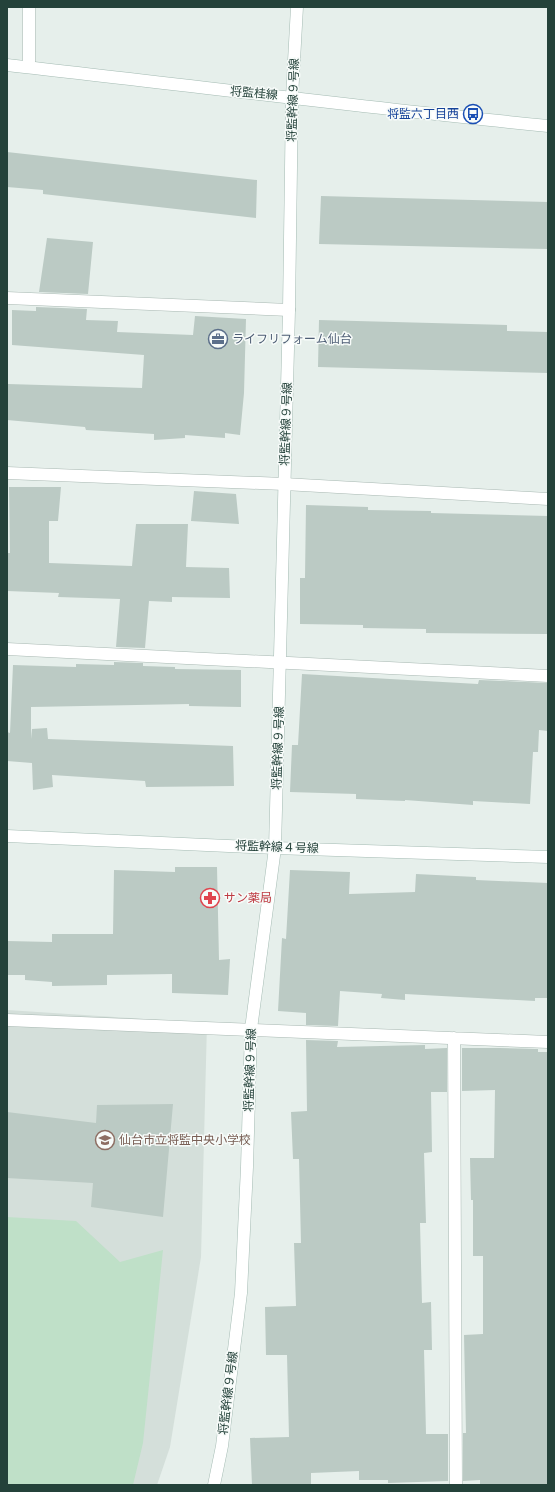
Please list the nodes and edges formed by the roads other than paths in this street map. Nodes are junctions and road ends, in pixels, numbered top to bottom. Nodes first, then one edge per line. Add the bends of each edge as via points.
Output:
1 (29, 7) edge
2 (297, 7) edge
3 (7, 64) edge
4 (29, 67) junction
5 (292, 97) junction
6 (548, 126) edge
7 (7, 298) edge
8 (289, 310) junction
9 (7, 473) edge
10 (284, 484) junction
11 (548, 499) edge
12 (7, 649) edge
13 (280, 662) junction
14 (548, 676) edge
15 (7, 836) edge
16 (275, 848) junction
17 (548, 857) edge
18 (7, 1020) edge
19 (251, 1029) junction
20 (454, 1038) junction
21 (548, 1042) edge
22 (214, 1485) edge
23 (456, 1485) edge

1 - 4 street
2 - 5 street, 将監幹線９号線
3 - 4 street, 将監桂線
4 - 5 street, 将監桂線
5 - 6 street, 将監桂線
5 - 8 street, 将監幹線９号線
7 - 8 street
8 - 10 street, 将監幹線９号線
9 - 10 street
10 - 11 street
10 - 13 street, 将監幹線９号線
12 - 13 street
13 - 14 street
13 - 16 street, 将監幹線９号線
15 - 16 street, 将監幹線４号線
16 - 17 street, 将監幹線４号線
16 - 19 street, 将監幹線９号線
18 - 19 street
19 - 20 street
19 - 22 street, 将監幹線９号線 via 241,1293 222,1446
20 - 21 street
20 - 23 street

